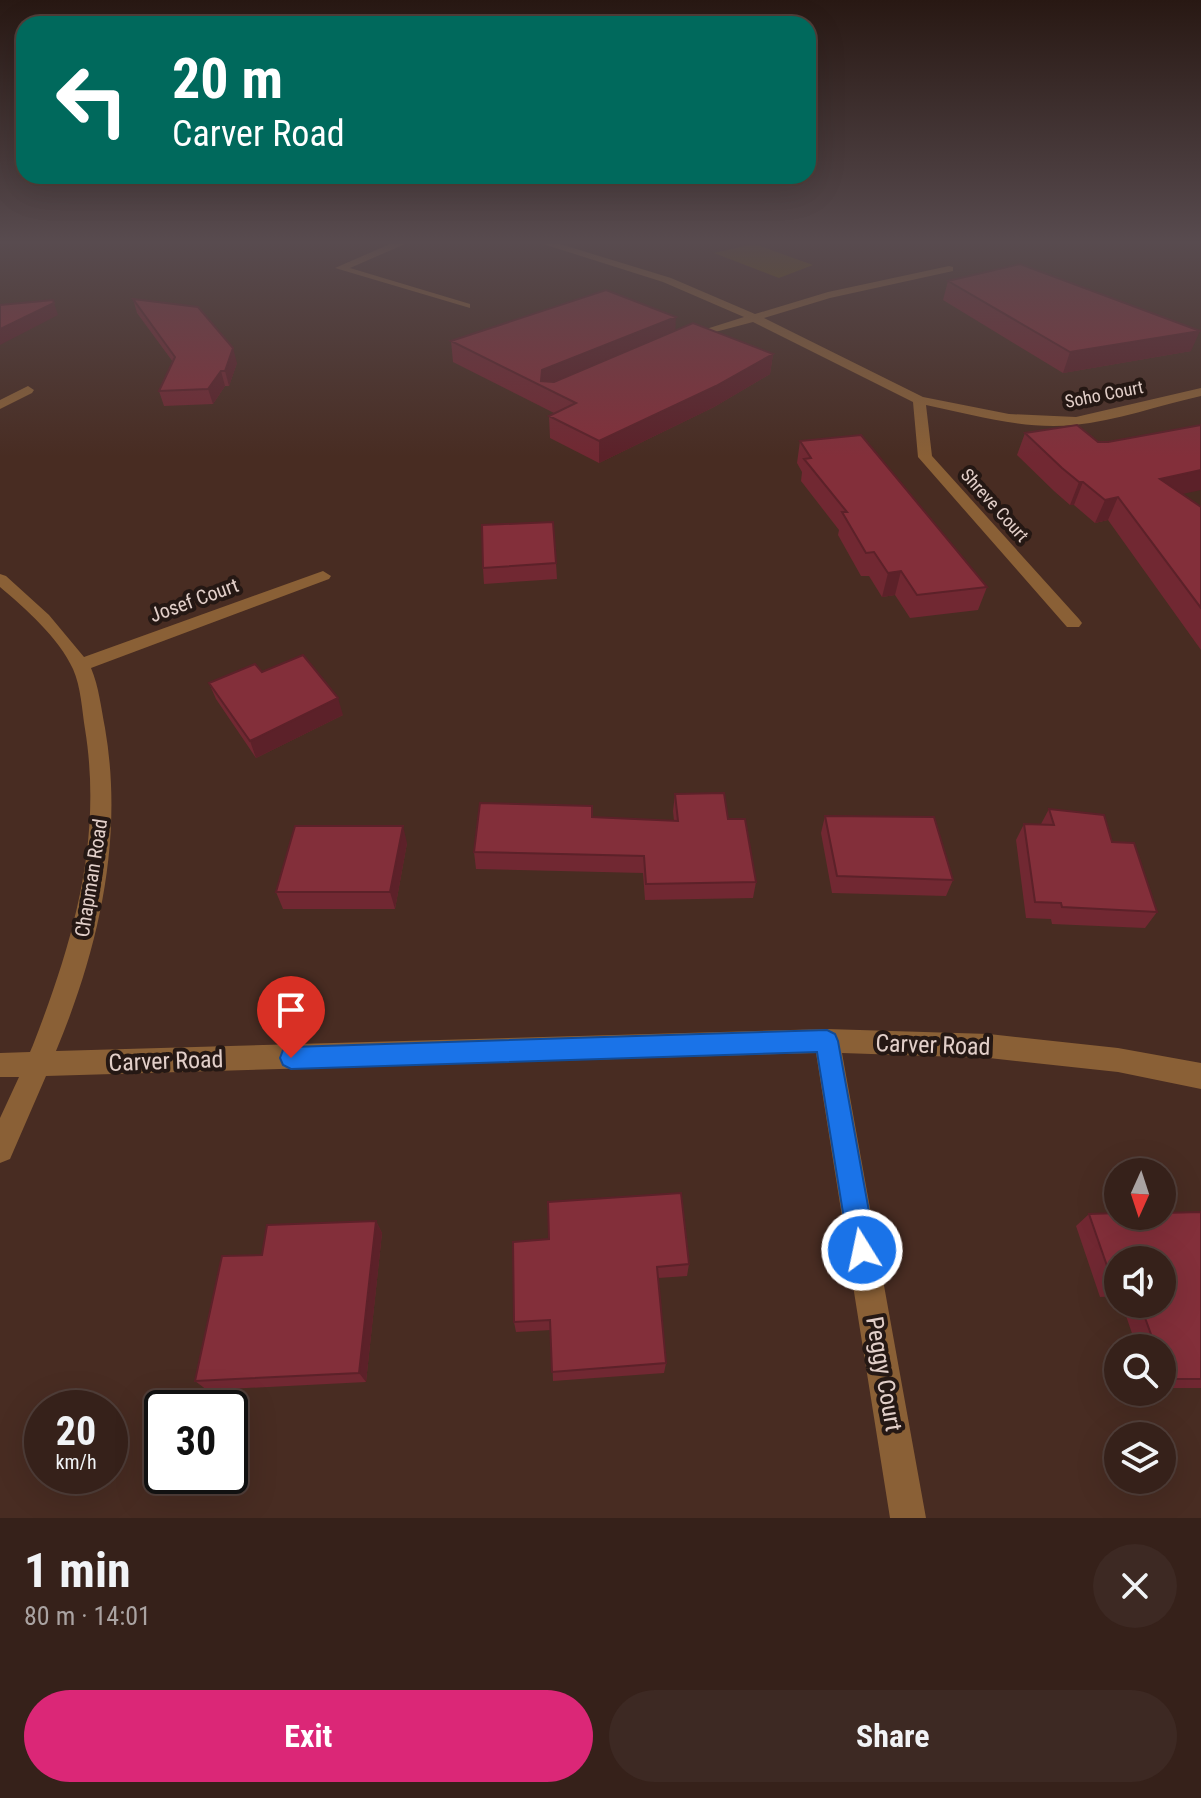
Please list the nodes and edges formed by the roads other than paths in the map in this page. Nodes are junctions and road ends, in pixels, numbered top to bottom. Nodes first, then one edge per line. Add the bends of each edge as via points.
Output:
1 (752, 315) edge
2 (764, 315) edge
3 (757, 317) junction
4 (666, 347) edge
5 (28, 390) dead end
6 (1201, 392) edge
7 (919, 400) junction
8 (0, 405) edge
9 (323, 576) dead end
10 (0, 579) edge
11 (1073, 623) dead end
12 (81, 665) junction
13 (827, 1041) junction
14 (0, 1065) edge
15 (39, 1065) junction
16 (1201, 1076) edge
17 (0, 1149) edge
18 (908, 1518) edge

1 - 3 street, Soho Court
2 - 3 street
3 - 4 street
3 - 7 street, Soho Court
5 - 8 street
6 - 7 street, Soho Court via 1076,421 1050,422
7 - 11 street, Shreve Court via 925,457
9 - 12 street, Josef Court
10 - 12 street, Chapman Road
12 - 15 street, Chapman Road via 100,744 103,831 85,932
13 - 15 street, Carver Road
13 - 16 street, Carver Road via 989,1046 1118,1060
13 - 18 street, Peggy Court
14 - 15 street, Carver Road
15 - 17 street, Chapman Road

